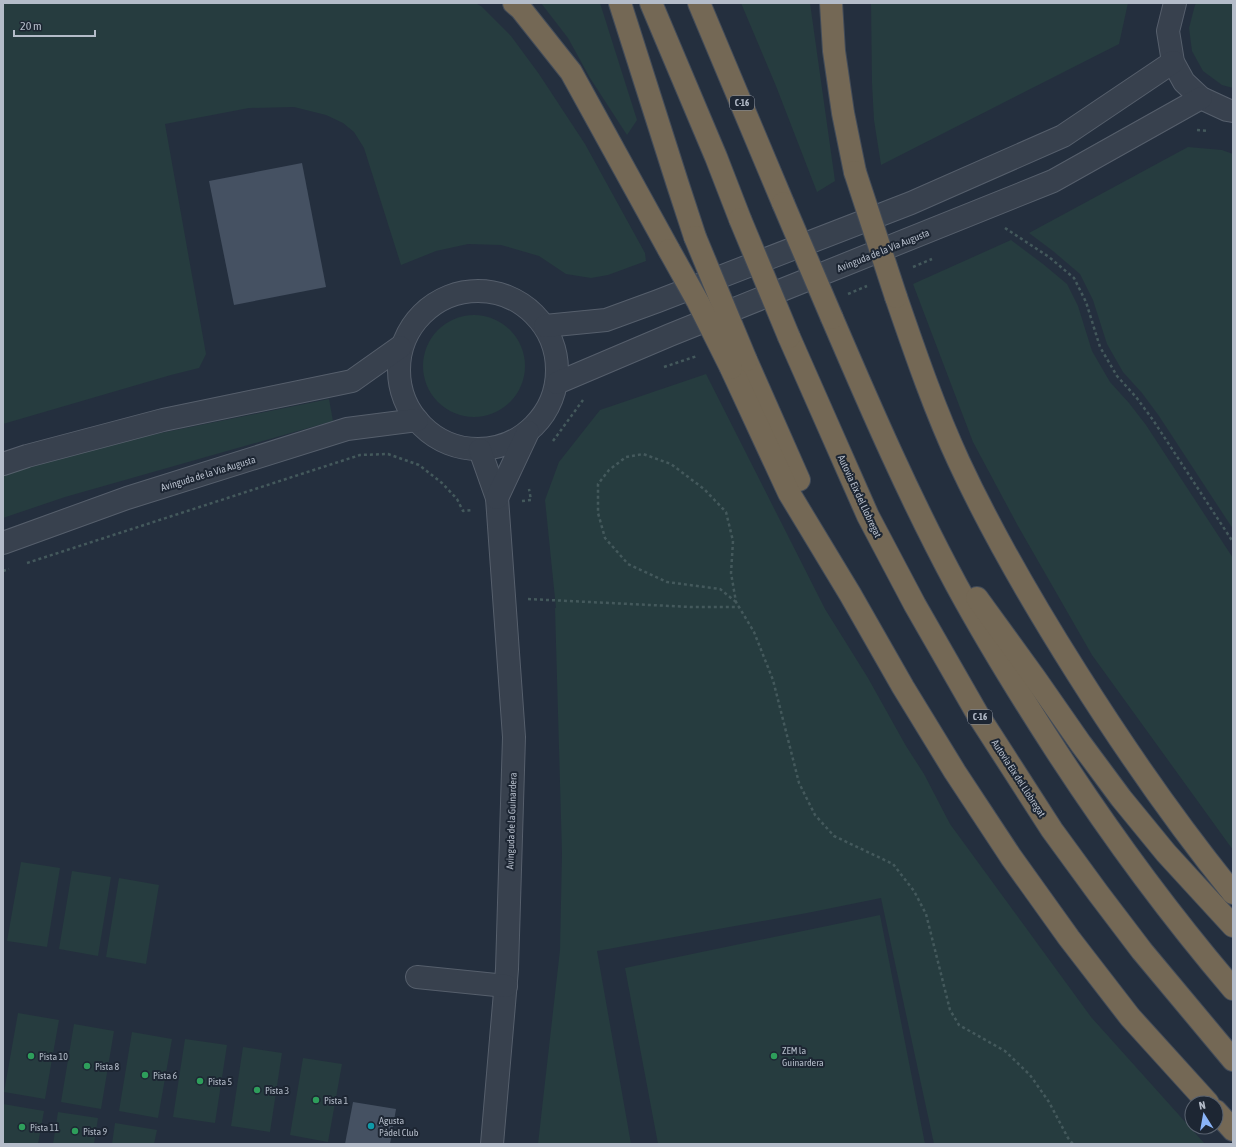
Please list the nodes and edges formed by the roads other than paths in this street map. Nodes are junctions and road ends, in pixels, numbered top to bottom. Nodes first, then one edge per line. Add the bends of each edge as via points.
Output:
1 (514, 3) edge
2 (620, 3) edge
3 (651, 3) edge
4 (699, 3) edge
5 (831, 3) edge
6 (836, 3) edge
7 (1175, 3) edge
8 (834, 51) junction
9 (1173, 62) junction
10 (1201, 98) junction
11 (1233, 111) edge
12 (545, 326) junction
13 (400, 347) junction
14 (738, 364) junction
15 (557, 383) junction
16 (417, 420) junction
17 (528, 432) junction
18 (480, 450) junction
19 (3, 464) edge
20 (497, 498) junction
21 (926, 527) junction
22 (3, 544) edge
23 (1233, 893) edge
24 (1233, 926) edge
25 (417, 978) dead end
26 (506, 986) junction
27 (1233, 989) edge
28 (1233, 1060) edge
29 (1201, 1095) edge
30 (1224, 1120) edge
31 (1233, 1130) edge
32 (492, 1144) edge

1 - 14 highway, bridge via 544,36 571,72 698,302
2 - 14 highway, bridge via 676,182
3 - 28 highway, Autovia Eix del Llobregat / C-16, bridge via 789,337 868,516 915,604 978,714 1052,830 1142,951
4 - 21 highway, C-16, bridge via 832,318
5 - 8 highway
6 - 8 highway
7 - 9 street via 1168,31
8 - 23 highway, bridge via 843,113 856,172 932,399 959,462 1001,546 1042,618 1174,818
9 - 10 street via 1184,82
9 - 12 street via 1063,136 911,203 606,320
10 - 11 street
10 - 15 street, Avinguda de la Via Augusta via 1053,181
12 - 13 street via 529,308 501,293 470,290 437,300 413,322
12 - 15 street via 556,351
13 - 16 street via 397,362 400,392
13 - 19 street via 352,381 163,420
14 - 29 highway via 789,492 955,772 1069,938 1130,1017
15 - 17 street via 548,409
16 - 18 street via 447,444
16 - 22 street, Avinguda de la Via Augusta via 347,430 127,498
17 - 18 street via 501,447
17 - 20 street, Avinguda de la Guinardera
18 - 20 street, Avinguda de la Guinardera
20 - 26 street, Avinguda de la Guinardera via 514,737
21 - 24 highway via 1121,798 1166,853
21 - 27 highway, C-16 via 993,649 1095,810 1140,873
25 - 26 street
26 - 32 street, Avinguda de la Guinardera
30 - 31 highway

